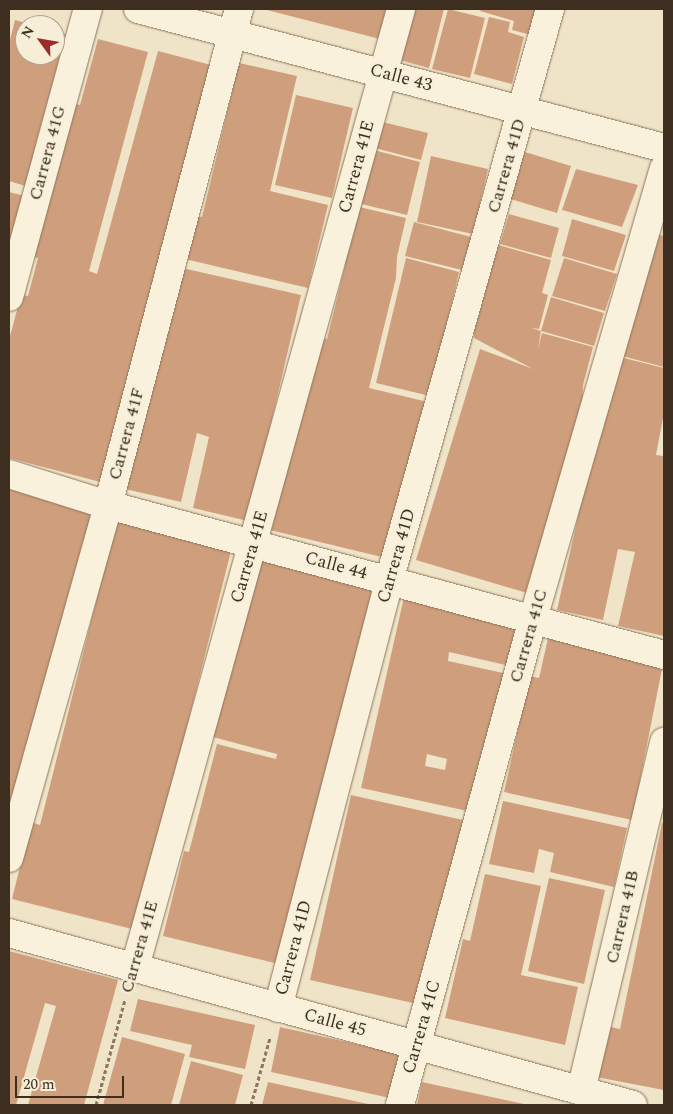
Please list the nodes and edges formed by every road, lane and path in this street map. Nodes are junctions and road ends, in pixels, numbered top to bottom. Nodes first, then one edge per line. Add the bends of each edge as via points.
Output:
1 (88, 9) edge
2 (138, 9) edge
3 (401, 9) edge
4 (550, 9) edge
5 (235, 21) edge
6 (383, 73) junction
7 (523, 111) junction
8 (664, 148) edge
9 (664, 169) edge
10 (9, 297) edge
11 (9, 474) edge
12 (108, 505) junction
13 (254, 544) junction
14 (389, 580) junction
15 (533, 619) junction
16 (664, 655) edge
17 (664, 742) edge
18 (9, 858) edge
19 (9, 933) edge
20 (135, 966) junction
21 (278, 1008) junction
22 (417, 1046) junction
23 (581, 1091) junction
24 (96, 1105) edge
25 (251, 1105) edge
26 (400, 1105) edge
27 (633, 1105) edge

1 - 10 street, Carrera 41G
2 - 5 street, Calle 43
3 - 6 street, Carrera 41E
4 - 7 street, Carrera 41D
5 - 6 street, Calle 43
5 - 12 street, Carrera 41F
6 - 7 street, Calle 43
6 - 13 street, Carrera 41E
7 - 8 street, Calle 43
7 - 14 street, Carrera 41D
9 - 15 street, Carrera 41C
11 - 12 street, Calle 44
12 - 13 street, Calle 44
12 - 18 street, Carrera 41F
13 - 14 street, Calle 44
13 - 20 street, Carrera 41E
14 - 15 street, Calle 44
14 - 21 street, Carrera 41D
15 - 16 street, Calle 44
15 - 22 street, Carrera 41C
17 - 23 street, Carrera 41B
19 - 20 street, Calle 45
20 - 21 street, Calle 45
20 - 24 path, Carrera 41E
21 - 22 street, Calle 45
21 - 25 path, Carrera 41D
22 - 23 street, Calle 45
22 - 26 street, Carrera 41C
23 - 27 street, Calle 45

